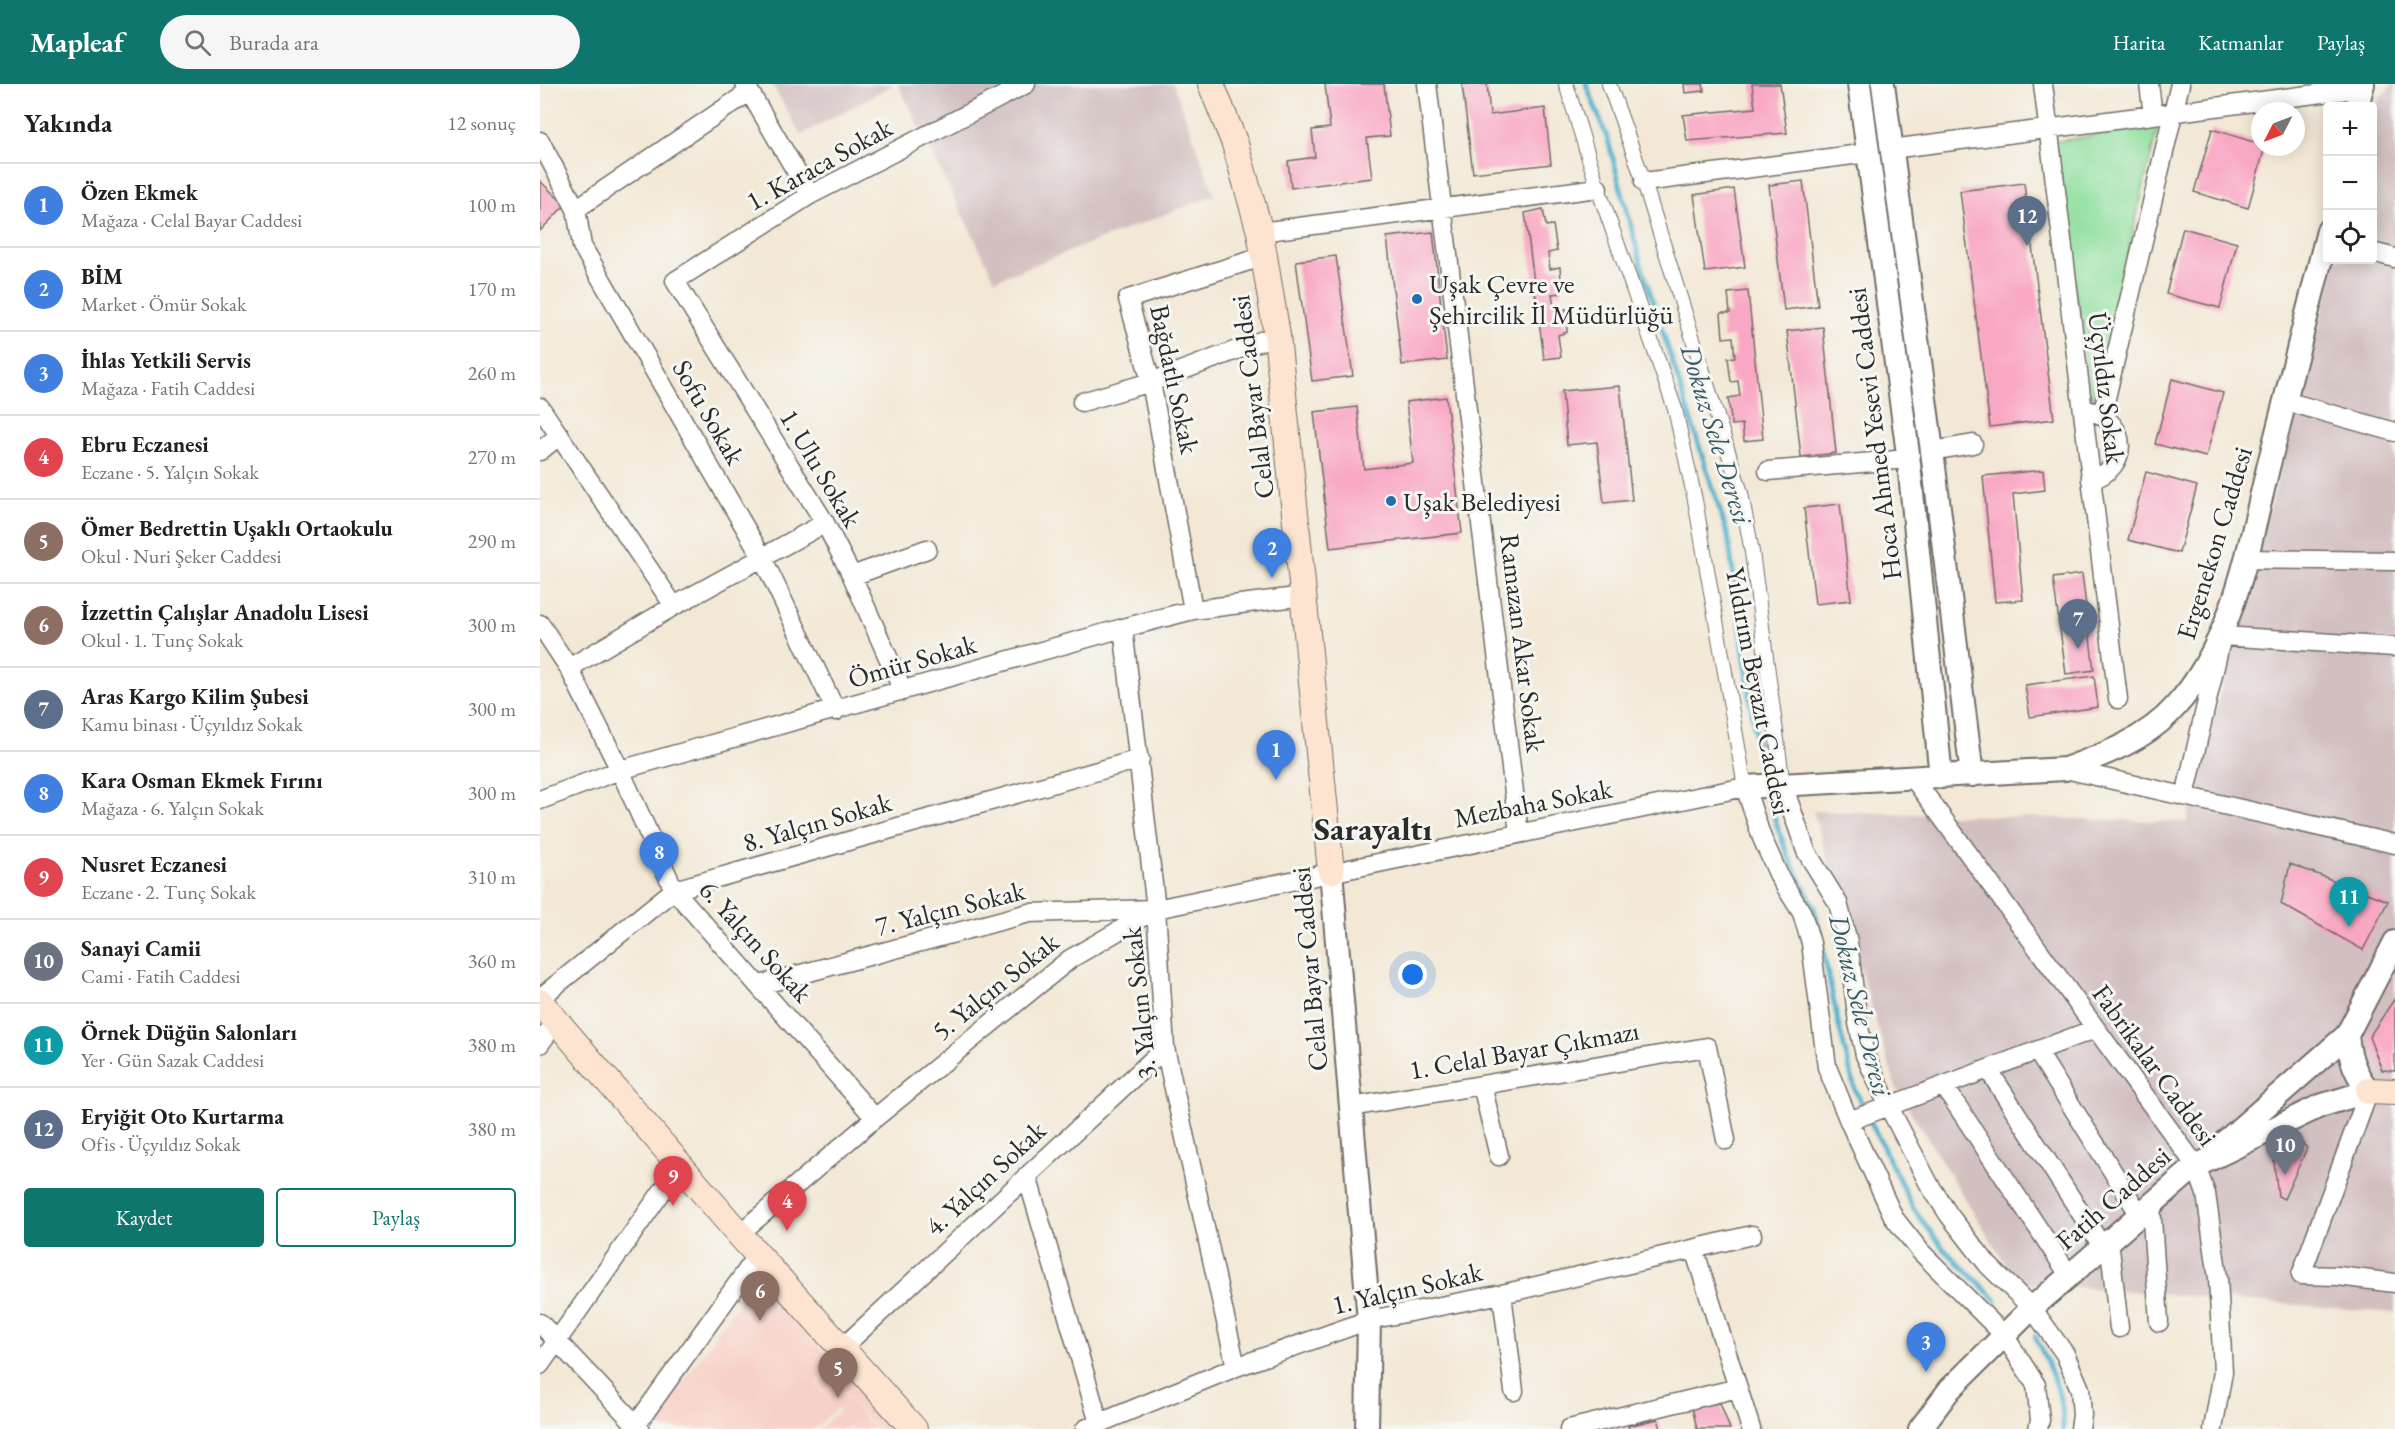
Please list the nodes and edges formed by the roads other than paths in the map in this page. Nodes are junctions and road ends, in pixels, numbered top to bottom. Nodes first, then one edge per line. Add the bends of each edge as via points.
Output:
1 (1026, 84) edge
2 (1211, 84) edge
3 (1427, 84) edge
4 (1566, 84) edge
5 (1609, 84) edge
6 (1859, 84) edge
7 (1883, 84) edge
8 (2043, 84) edge
9 (2149, 84) edge
10 (2180, 84) edge
11 (747, 88) edge
12 (2362, 91) edge
13 (2174, 112) junction
14 (2153, 115) junction
15 (2048, 129) junction
16 (541, 145) edge
17 (1891, 149) junction
18 (1868, 153) junction
19 (1644, 182) junction
20 (1598, 188) junction
21 (810, 195) junction
22 (1442, 208) junction
23 (576, 209) junction
24 (1262, 244) junction
25 (2323, 253) edge
26 (2377, 253) edge
27 (2395, 258) edge
28 (675, 281) joint
29 (1277, 335) junction
30 (1151, 382) junction
31 (2285, 401) junction
32 (1082, 402) dead end
33 (540, 407) edge
34 (2083, 411) junction
35 (2102, 415) junction
36 (2395, 432) edge
37 (560, 435) junction
38 (1973, 444) dead end
39 (540, 451) edge
40 (1932, 451) junction
41 (1908, 459) junction
42 (1768, 471) dead end
43 (2091, 480) junction
44 (825, 523) junction
45 (927, 549) dead end
46 (762, 557) junction
47 (2245, 559) junction
48 (2395, 561) edge
49 (852, 576) junction
50 (1304, 596) junction
51 (675, 606) junction
52 (1192, 610) junction
53 (540, 624) edge
54 (1123, 628) junction
55 (2222, 636) junction
56 (2395, 646) edge
57 (569, 668) junction
58 (903, 692) junction
59 (2118, 699) dead end
60 (836, 711) junction
61 (1140, 759) junction
62 (2065, 769) junction
63 (620, 770) junction
64 (1972, 775) junction
65 (1941, 777) junction
66 (1914, 779) junction
67 (1784, 785) junction
68 (1745, 787) junction
69 (2185, 796) junction
70 (540, 800) edge
71 (1519, 833) junction
72 (2395, 844) edge
73 (1331, 871) junction
74 (675, 890) junction
75 (1156, 909) junction
76 (2395, 942) edge
77 (760, 985) junction
78 (540, 1000) edge
79 (556, 1021) junction
80 (2095, 1029) junction
81 (2347, 1035) junction
82 (540, 1044) edge
83 (1165, 1048) junction
84 (2037, 1051) junction
85 (1988, 1069) junction
86 (1482, 1085) junction
87 (1944, 1086) junction
88 (2369, 1091) junction
89 (2395, 1092) edge
90 (1351, 1107) junction
91 (1883, 1109) junction
92 (875, 1118) junction
93 (1852, 1120) junction
94 (1726, 1140) dead end
95 (1499, 1156) dead end
96 (680, 1166) junction
97 (2196, 1166) junction
98 (1027, 1176) junction
99 (2145, 1210) junction
100 (739, 1234) junction
101 (1752, 1235) dead end
102 (2106, 1243) junction
103 (1695, 1249) junction
104 (758, 1255) junction
105 (2070, 1275) junction
106 (2395, 1283) edge
107 (1502, 1294) junction
108 (2032, 1308) junction
109 (1369, 1320) junction
110 (2159, 1322) dead end
111 (540, 1323) edge
112 (2119, 1329) dead end
113 (2004, 1335) junction
114 (557, 1341) junction
115 (842, 1348) junction
116 (540, 1365) edge
117 (1236, 1367) junction
118 (1738, 1388) junction
119 (1514, 1391) dead end
120 (1618, 1423) edge
121 (1092, 1426) edge
122 (637, 1428) edge
123 (914, 1429) edge
124 (1367, 1429) edge
125 (1569, 1429) edge
126 (1751, 1429) edge
127 (1920, 1429) edge
128 (2038, 1429) edge
129 (2080, 1429) edge
130 (2213, 1429) edge

1 - 21 street, 1. Karaca Sokak
2 - 24 main road, Celal Bayar Caddesi via 1236,144
3 - 22 street, Ramazan Akar Sokak
4 - 20 street, Yıldırım Beyazıt Caddesi
5 - 19 street, Yıldırım Beyazıt Caddesi
6 - 18 street, Hoca Ahmed Yesevi Caddesi
7 - 17 street, Hoca Ahmed Yesevi Caddesi
8 - 15 street, Üçyıldız Sokak
9 - 14 street
10 - 13 street
11 - 21 street
11 - 23 street
12 - 13 street
13 - 14 street
13 - 35 street
14 - 15 street
15 - 17 street
15 - 34 street, Üçyıldız Sokak
16 - 23 street, Sofu Sokak
17 - 40 street, Hoca Ahmed Yesevi Caddesi
18 - 19 street
18 - 41 street, Hoca Ahmed Yesevi Caddesi
19 - 67 street, Yıldırım Beyazıt Caddesi via 1742,493
20 - 22 street
20 - 68 street, Yıldırım Beyazıt Caddesi via 1675,409 1695,500
21 - 28 street, 1. Karaca Sokak
22 - 24 street
22 - 71 street, Ramazan Akar Sokak
23 - 46 street, Sofu Sokak via 582,246
24 - 29 main road, Celal Bayar Caddesi
24 - 30 street, Bağdatlı Sokak via 1128,299
25 - 31 street, Ergenekon Caddesi
26 - 27 street
28 - 44 street, 1. Ulu Sokak
29 - 30 street
29 - 50 main road, Celal Bayar Caddesi
30 - 32 street
30 - 52 street, Bağdatlı Sokak
31 - 36 street
31 - 47 street, Ergenekon Caddesi
33 - 37 street
34 - 35 street
34 - 43 street, Üçyıldız Sokak
35 - 43 street via 2117,431 2120,452 2109,471
37 - 39 street
37 - 51 street
38 - 40 street
40 - 64 street, Hoca Ahmed Yesevi Caddesi
41 - 42 street
41 - 65 street, Hoca Ahmed Yesevi Caddesi
43 - 59 street, Üçyıldız Sokak
44 - 46 street
44 - 49 street, 1. Ulu Sokak
45 - 49 street
46 - 51 street
46 - 60 street, Sofu Sokak
47 - 48 street
47 - 55 street, Ergenekon Caddesi
49 - 58 street, 1. Ulu Sokak
50 - 52 street, Ömür Sokak
50 - 73 main road, Celal Bayar Caddesi
51 - 57 street
52 - 54 street, Ömür Sokak
53 - 57 street, 6. Yalçın Sokak
54 - 58 street, Ömür Sokak
54 - 61 street, 3. Yalçın Sokak
55 - 56 street
55 - 62 street, Ergenekon Caddesi via 2174,709 2128,743
55 - 69 street
57 - 63 street, 6. Yalçın Sokak
58 - 60 street, Ömür Sokak
60 - 63 street, Ömür Sokak
61 - 74 street, 8. Yalçın Sokak
61 - 75 street, 3. Yalçın Sokak
62 - 64 street, Ergenekon Caddesi
62 - 69 street
63 - 70 street, Ömür Sokak
63 - 74 street, 6. Yalçın Sokak
64 - 65 street, Ergenekon Caddesi
65 - 66 street, Ergenekon Caddesi
66 - 67 street, Ergenekon Caddesi
66 - 80 street, Fabrikalar Caddesi
67 - 68 street, Ergenekon Caddesi
67 - 91 street via 1806,851 1838,903 1848,942 1858,1023
68 - 71 street, Mezbaha Sokak
68 - 93 street, Yıldırım Beyazıt Caddesi via 1780,878 1802,913 1811,943 1827,1067
69 - 72 street
71 - 73 street, Mezbaha Sokak
73 - 75 street, 5. Yalçın Sokak
73 - 90 street, Celal Bayar Caddesi
74 - 77 street, 6. Yalçın Sokak
74 - 78 street, 8. Yalçın Sokak
75 - 77 street, 7. Yalçın Sokak via 1029,913
75 - 83 street, 3. Yalçın Sokak
75 - 92 street, 5. Yalçın Sokak via 1070,958
76 - 81 street
77 - 92 street, 6. Yalçın Sokak
78 - 79 main road
79 - 82 street
79 - 96 main road
80 - 84 street
80 - 97 street, Fabrikalar Caddesi
81 - 88 street via 2349,1054 2359,1079
81 - 97 street
83 - 98 street, 4. Yalçın Sokak
83 - 117 street, 3. Yalçın Sokak
84 - 85 street
84 - 99 street
85 - 87 street
85 - 102 street
86 - 90 street, 1. Celal Bayar Çıkmazı
86 - 94 street, 1. Celal Bayar Çıkmazı via 1707,1047
86 - 95 street
87 - 91 street
87 - 105 street
88 - 89 main road, Fatih Caddesi
88 - 97 street, Fatih Caddesi via 2320,1106
88 - 106 street via 2301,1275
90 - 109 street, Celal Bayar Caddesi
91 - 93 street
91 - 108 street via 1949,1215 1988,1265
92 - 100 street, 5. Yalçın Sokak
93 - 113 street, Yıldırım Beyazıt Caddesi via 1894,1218 1921,1252
96 - 100 main road
96 - 114 street
97 - 99 street, Fatih Caddesi
97 - 130 street, Fabrikalar Caddesi via 2206,1194 2218,1278 2223,1372
98 - 115 street, 4. Yalçın Sokak
98 - 121 street
99 - 102 street, Fatih Caddesi
99 - 110 street
100 - 104 main road
101 - 103 street, 1. Yalçın Sokak
102 - 105 street, Fatih Caddesi
102 - 112 street
103 - 107 street, 1. Yalçın Sokak
103 - 118 street
104 - 115 main road
104 - 122 street
105 - 108 street, Fatih Caddesi
107 - 109 street, 1. Yalçın Sokak
107 - 119 street
108 - 113 street, Fatih Caddesi
108 - 129 street via 2065,1354 2080,1389
109 - 117 street, 1. Yalçın Sokak
109 - 124 street, Celal Bayar Caddesi
111 - 114 street
113 - 127 street, Fatih Caddesi via 1950,1389
113 - 128 street, Yıldırım Beyazıt Caddesi via 2036,1385
114 - 116 street
114 - 122 street
115 - 123 main road
117 - 121 street, 1. Yalçın Sokak
118 - 120 street
118 - 126 street
120 - 125 street

